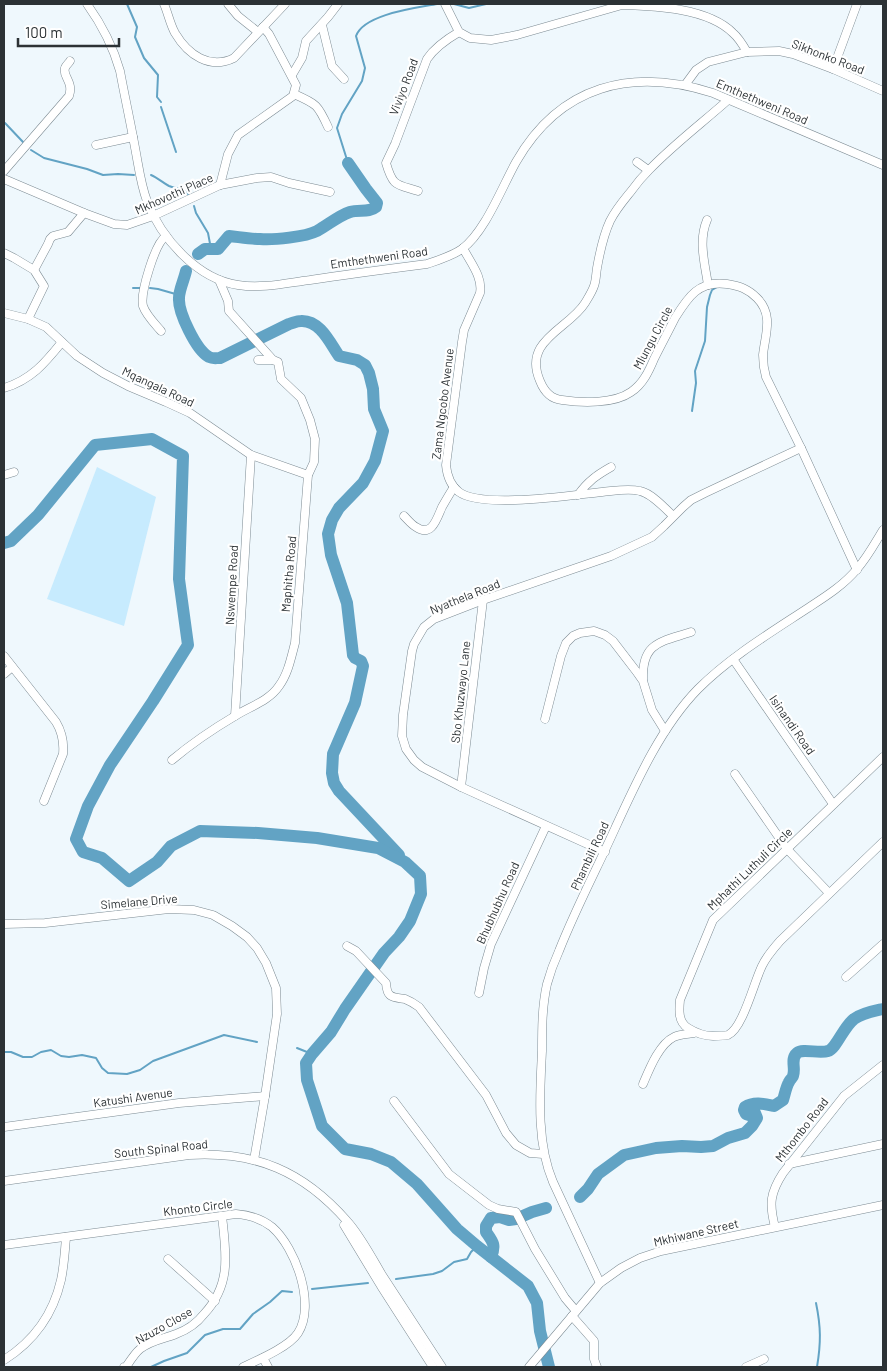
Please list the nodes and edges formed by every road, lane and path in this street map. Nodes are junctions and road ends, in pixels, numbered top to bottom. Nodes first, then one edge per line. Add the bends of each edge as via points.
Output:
1 (88, 4) edge
2 (164, 4) edge
3 (228, 4) edge
4 (286, 4) edge
5 (445, 4) edge
6 (857, 4) edge
7 (622, 5) edge
8 (335, 7) edge
9 (322, 25) junction
10 (260, 30) junction
11 (459, 32) junction
12 (747, 52) junction
13 (70, 60) dead end
14 (833, 69) junction
15 (292, 75) junction
16 (344, 79) dead end
17 (684, 85) junction
18 (883, 91) edge
19 (294, 94) junction
20 (728, 100) junction
21 (328, 127) dead end
22 (133, 137) junction
23 (96, 145) dead end
24 (637, 162) dead end
25 (883, 165) edge
26 (648, 170) junction
27 (4, 171) edge
28 (4, 178) edge
29 (220, 185) junction
30 (418, 191) dead end
31 (330, 192) dead end
32 (84, 213) junction
33 (153, 216) junction
34 (707, 220) dead end
35 (166, 236) junction
36 (463, 248) junction
37 (4, 254) edge
38 (34, 270) junction
39 (219, 280) junction
40 (708, 285) junction
41 (4, 313) edge
42 (28, 319) junction
43 (161, 331) dead end
44 (62, 342) junction
45 (258, 360) dead end
46 (273, 360) junction
47 (4, 388) edge
48 (801, 448) junction
49 (251, 455) junction
50 (611, 467) dead end
51 (14, 472) dead end
52 (4, 475) edge
53 (308, 475) junction
54 (454, 487) junction
55 (578, 494) junction
56 (404, 516) dead end
57 (674, 516) junction
58 (883, 530) edge
59 (857, 570) junction
60 (483, 600) junction
61 (690, 632) dead end
62 (4, 656) edge
63 (733, 659) junction
64 (12, 667) junction
65 (4, 674) edge
66 (643, 681) junction
67 (235, 716) junction
68 (545, 719) dead end
69 (665, 731) junction
70 (883, 757) edge
71 (172, 760) dead end
72 (734, 774) dead end
73 (462, 787) junction
74 (44, 801) dead end
75 (833, 804) junction
76 (546, 826) junction
77 (883, 842) edge
78 (788, 849) junction
79 (605, 852) junction
80 (829, 893) junction
81 (4, 924) edge
82 (883, 944) edge
83 (347, 946) dead end
84 (846, 977) dead end
85 (479, 993) dead end
86 (694, 1033) junction
87 (883, 1065) edge
88 (643, 1084) dead end
89 (266, 1096) junction
90 (394, 1101) dead end
91 (4, 1128) edge
92 (883, 1144) edge
93 (544, 1154) junction
94 (254, 1160) junction
95 (789, 1164) junction
96 (4, 1181) edge
97 (883, 1206) edge
98 (336, 1210) junction
99 (222, 1216) junction
100 (775, 1227) junction
101 (66, 1237) junction
102 (4, 1246) edge
103 (168, 1259) dead end
104 (600, 1283) junction
105 (214, 1301) junction
106 (572, 1316) junction
107 (263, 1358) junction
108 (764, 1359) dead end
109 (4, 1360) edge
110 (124, 1367) edge
111 (243, 1367) edge
112 (268, 1367) edge
113 (433, 1367) edge
114 (442, 1367) edge
115 (529, 1367) edge
116 (597, 1367) edge
117 (746, 1367) edge

1 - 22 street, Emthethweni Road via 115,53
2 - 10 street via 179,39 206,61 218,63 234,58
3 - 10 street via 238,16
4 - 10 street
5 - 11 street
6 - 14 street
7 - 11 street via 491,40 470,38
7 - 12 street via 678,10 710,18 733,32
8 - 9 street
9 - 15 street via 306,41 302,58
9 - 16 street via 332,66
10 - 15 street via 268,34
11 - 30 street, Viviyo Road via 427,59 386,163 392,181
12 - 14 street, Sikhonko Road via 779,51
12 - 17 street, Sikhonko Road via 708,62 696,70
13 - 27 street via 64,72 71,86 69,96
14 - 18 street, Sikhonko Road
15 - 19 street via 296,85
17 - 20 street, Emthethweni Road
17 - 36 street, Emthethweni Road via 654,81 620,83 583,96 559,112 526,146 492,209
19 - 21 street via 315,104
19 - 29 street via 238,135 228,154
20 - 25 street, Emthethweni Road
20 - 26 street, Mlungu Circle
22 - 23 street
22 - 33 street, Emthethweni Road via 143,190
24 - 26 street
26 - 40 street, Mlungu Circle via 622,201 610,222 602,243 594,286 584,305 544,342 537,364 543,388 552,398 560,400 599,402 631,393 646,376 686,300
28 - 32 street, Mkhovothi Place
29 - 31 street, Mkhovothi Place via 271,177
29 - 33 street, Mkhovothi Place
32 - 33 street, Mkhovothi Place via 114,224 128,225
32 - 38 street via 68,232 50,239
33 - 35 street, Emthethweni Road
34 - 40 street via 702,246
35 - 39 street, Emthethweni Road via 187,259
35 - 43 street via 156,250 143,299 145,309
36 - 39 street, Emthethweni Road via 427,264 257,286
36 - 54 street, Zama Ngcobo Avenue via 481,287 464,330 453,403 446,466
37 - 38 street
38 - 42 street via 44,287
39 - 46 street via 229,311
40 - 48 street via 720,283 742,287 765,308 768,324 763,368
41 - 42 street, Mqangala Road
42 - 44 street, Mqangala Road via 46,327
44 - 47 street via 46,363 26,379
44 - 49 street, Mqangala Road via 103,373 190,413
45 - 46 street
46 - 53 street, Maphitha Road via 278,362 281,379 301,398 310,420 314,462
48 - 57 street, Nyathela Road via 704,493
48 - 59 street
49 - 53 street, Mqangala Road
49 - 67 street, Nswempe Road
50 - 55 street via 592,478
51 - 52 street
53 - 67 street, Maphitha Road via 295,643 290,665 279,687
54 - 55 street via 474,498 512,501
54 - 56 street via 437,521 429,529 416,528
55 - 57 street via 640,491
57 - 60 street, Nyathela Road via 652,537 611,556
58 - 59 street, Phambili Road
59 - 63 street, Phambili Road
60 - 73 street, Sbo Khuzwayo Lane
60 - 73 street, Nyathela Road via 434,619 424,627 412,651 402,715 402,736 406,750 414,760
61 - 66 street via 650,649 642,666
62 - 64 street
63 - 69 street, Phambili Road via 685,702
63 - 75 street, Isinandi Road
64 - 65 street
64 - 74 street via 61,732 63,754
66 - 68 street via 605,635 594,631 572,636 561,656
66 - 69 street via 652,710
67 - 71 street, Maphitha Road
69 - 79 street, Phambili Road
70 - 75 street, Mphathi Luthuli Circle
72 - 78 street
73 - 76 street, Nyathela Road
75 - 78 street, Mphathi Luthuli Circle
76 - 79 street, Nyathela Road
76 - 85 street, Bhubhubhu Road via 491,944
77 - 80 street
78 - 80 street
78 - 86 street, Mphathi Luthuli Circle via 712,920 680,1000 679,1014 684,1026
79 - 93 street, Phambili Road via 564,938 547,983 540,1079
80 - 86 street via 769,953 736,1029 728,1035 718,1036
81 - 89 street, Simelane Drive via 45,923 169,909 194,910 232,926 258,948 276,988 277,1014
82 - 84 street
83 - 93 street via 384,980 390,996 419,1007 486,1095 516,1145 530,1153
86 - 88 street via 669,1041 654,1059
87 - 95 street, Mthombo Road via 844,1096
89 - 91 street, Katushi Avenue via 178,1103
89 - 94 street, Simelane Drive
90 - 106 street via 449,1174 489,1205 516,1212
92 - 95 street
93 - 104 street, Phambili Road via 553,1182
94 - 96 street, South Spinal Road via 222,1155 189,1155
94 - 98 street, South Spinal Road via 294,1175
95 - 100 street, Mthombo Road via 774,1186 771,1202
97 - 100 street, Mkhiwane Street
98 - 113 street, South Spinal Road
98 - 114 street, South Spinal Road via 348,1222
99 - 101 street, Khonto Circle
99 - 105 street, Nzuzo Close via 225,1270 220,1292
99 - 107 street, Khonto Circle via 249,1216 272,1227 287,1247 302,1280 305,1305 302,1325 288,1343
100 - 104 street, Mkhiwane Street via 661,1250 621,1268
101 - 102 street, Khonto Circle
101 - 109 street via 61,1279 52,1307 43,1324 25,1345
103 - 105 street
104 - 106 street, Mkhiwane Street
105 - 110 street, Nzuzo Close via 202,1318 177,1334 140,1349
106 - 115 street, Mkhiwane Street
106 - 116 street via 594,1341
107 - 111 street, Khonto Circle
107 - 112 street
108 - 117 street

